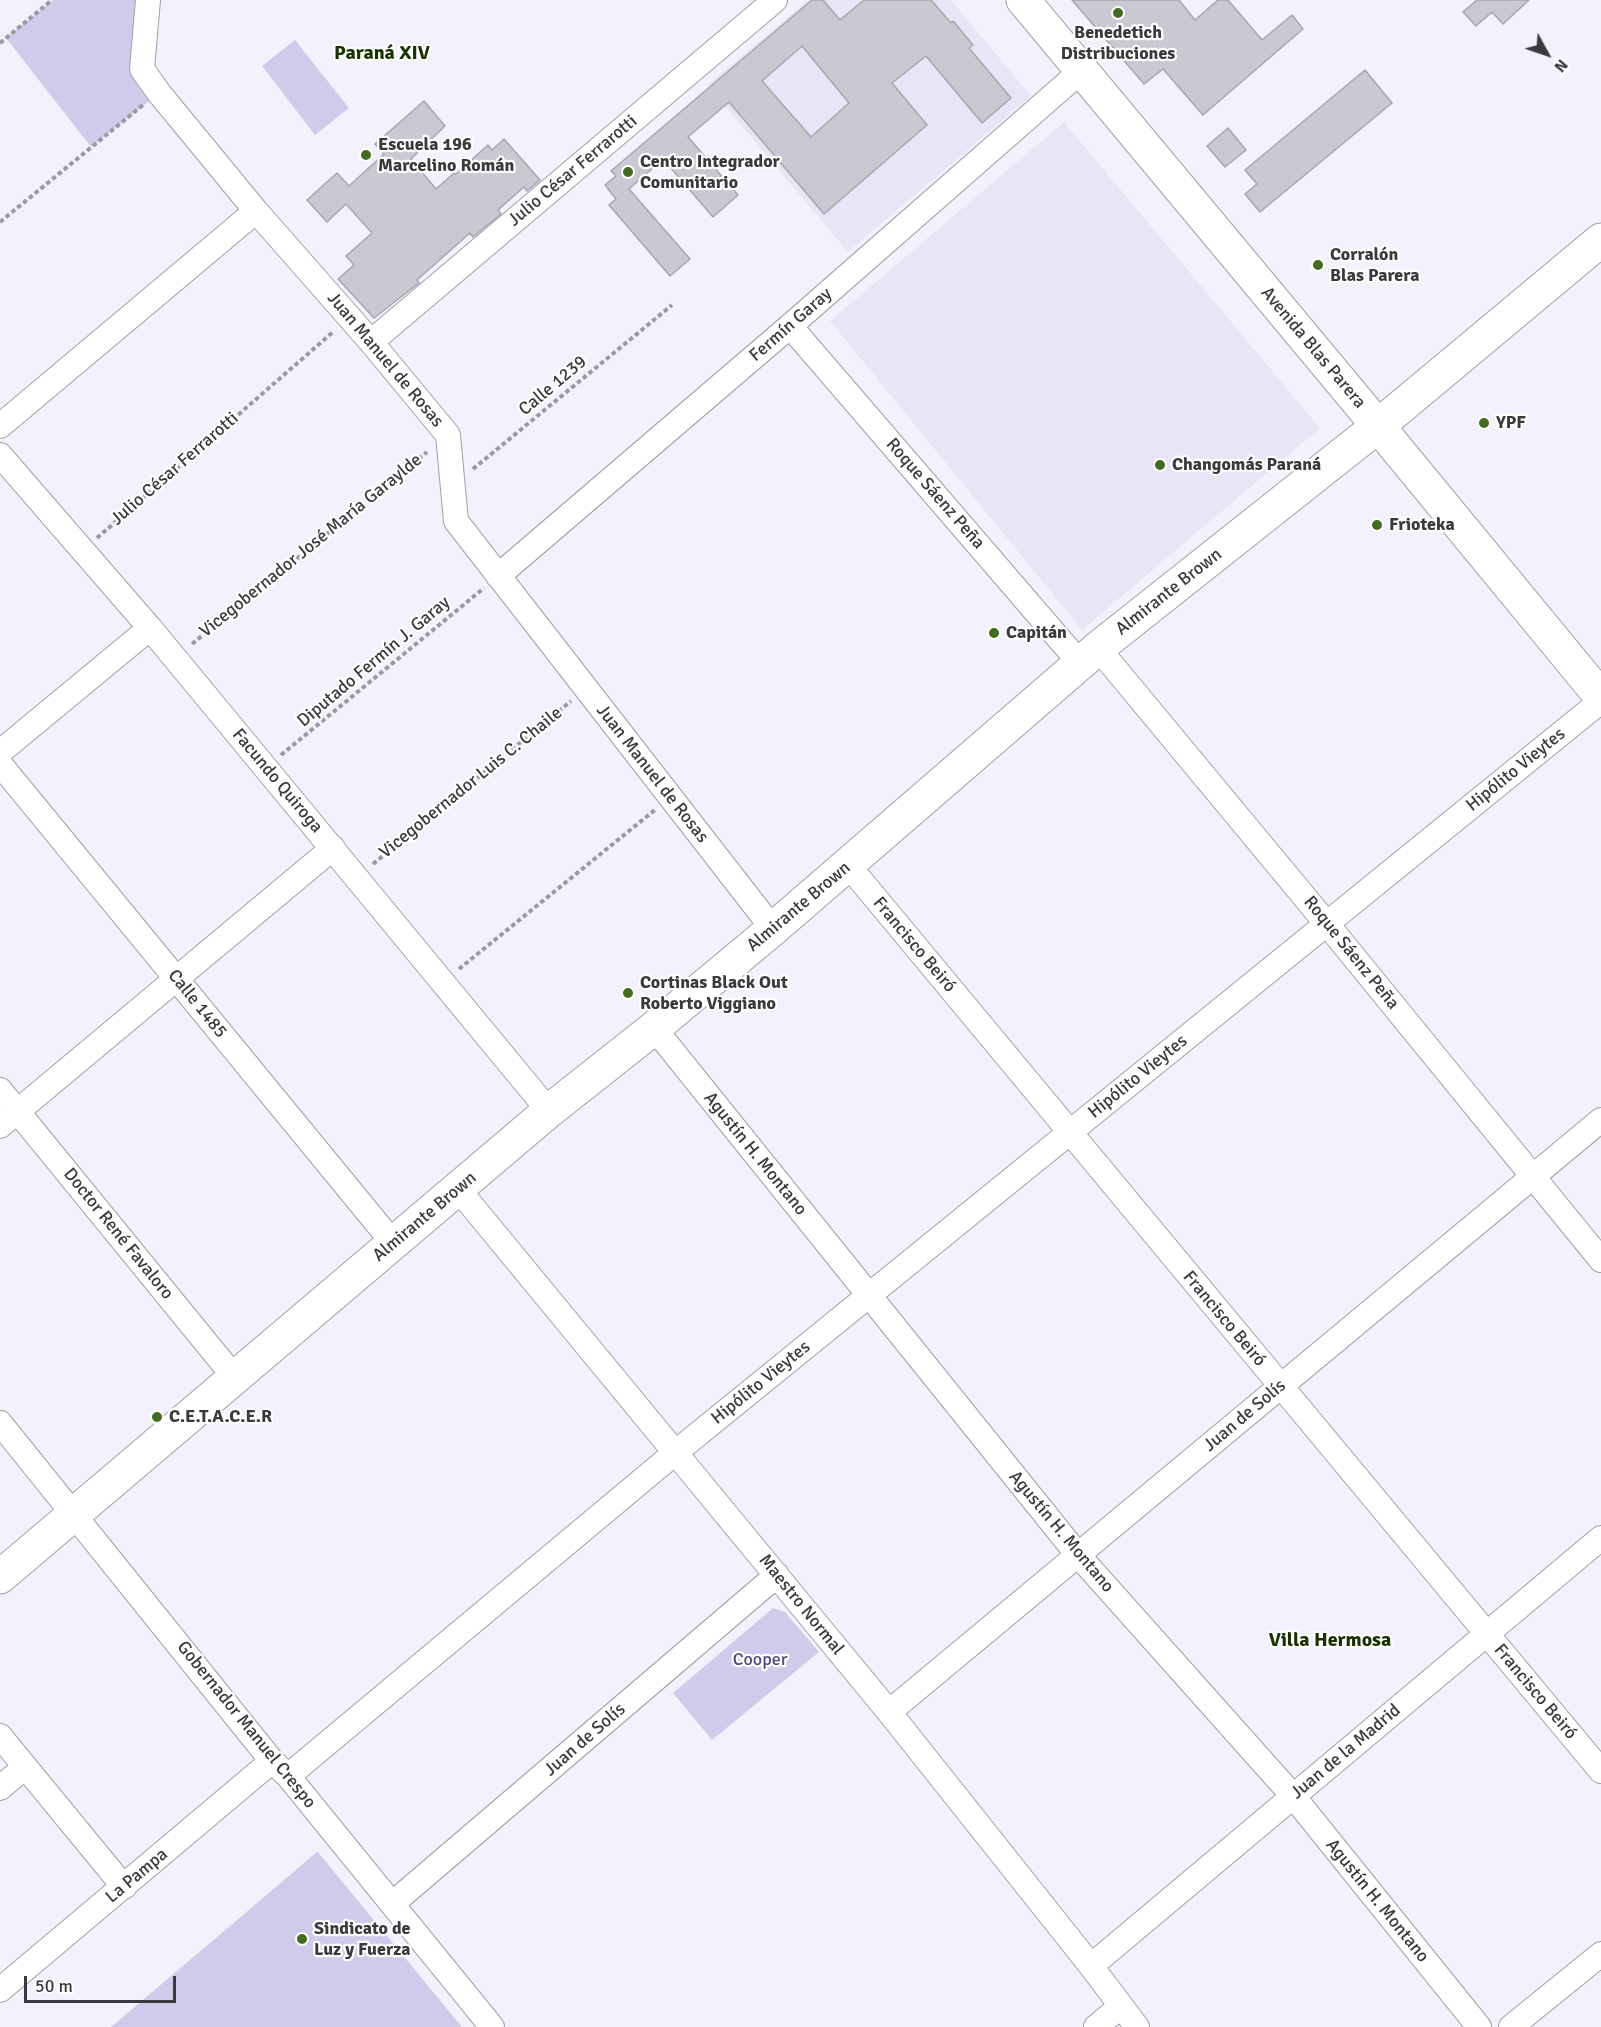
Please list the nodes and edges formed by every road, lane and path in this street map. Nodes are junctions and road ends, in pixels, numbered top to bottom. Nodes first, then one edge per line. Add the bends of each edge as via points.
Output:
1 (52, 0) edge
2 (148, 0) edge
3 (1023, 0) edge
4 (768, 2) edge
5 (0, 43) edge
6 (1082, 71) junction
7 (159, 93) junction
8 (256, 211) junction
9 (0, 222) edge
10 (1601, 240) edge
11 (672, 305) dead end
12 (350, 317) junction
13 (790, 326) junction
14 (371, 342) junction
15 (0, 426) edge
16 (1378, 426) junction
17 (448, 435) junction
18 (0, 455) edge
19 (452, 487) junction
20 (82, 550) junction
21 (498, 576) junction
22 (150, 628) junction
23 (1089, 656) junction
24 (175, 658) junction
25 (586, 689) junction
26 (1601, 699) edge
27 (0, 752) edge
28 (0, 764) edge
29 (266, 768) junction
30 (670, 797) junction
31 (333, 848) junction
32 (848, 865) junction
33 (357, 877) junction
34 (1327, 924) junction
35 (773, 929) junction
36 (177, 978) junction
37 (444, 982) junction
38 (654, 1028) junction
39 (0, 1090) edge
40 (549, 1111) junction
41 (9, 1119) edge
42 (1601, 1120) edge
43 (1069, 1133) junction
44 (1533, 1177) junction
45 (458, 1189) junction
46 (394, 1244) junction
47 (1601, 1260) edge
48 (869, 1295) junction
49 (235, 1378) junction
50 (1280, 1386) junction
51 (0, 1423) edge
52 (676, 1452) junction
53 (75, 1515) junction
54 (1601, 1538) edge
55 (1078, 1555) junction
56 (777, 1575) junction
57 (0, 1577) edge
58 (1487, 1634) junction
59 (889, 1712) junction
60 (0, 1736) edge
61 (25, 1767) junction
62 (280, 1769) junction
63 (1601, 1771) edge
64 (0, 1788) edge
65 (1293, 1797) junction
66 (124, 1887) junction
67 (392, 1904) junction
68 (1601, 1954) edge
69 (1091, 1966) junction
70 (0, 1990) edge
71 (1121, 2006) junction
72 (492, 2027) edge
73 (1095, 2027) edge
74 (1137, 2027) edge
75 (1479, 2027) edge
76 (1511, 2027) edge

1 - 5 path
2 - 7 street, Juan Manuel de Rosas via 142,69
3 - 6 main road, Avenida Blas Parera
4 - 14 street, Julio César Ferrarotti
6 - 13 street, Fermín Garay
6 - 16 main road, Avenida Blas Parera
7 - 8 street, Juan Manuel de Rosas
7 - 9 path
8 - 12 street, Juan Manuel de Rosas
8 - 15 street
10 - 16 main road, Almirante Brown
11 - 19 path, Calle 1239
12 - 14 street, Juan Manuel de Rosas
12 - 20 path, Julio César Ferrarotti
13 - 21 street, Fermín Garay
13 - 23 street, Roque Sáenz Peña
14 - 17 street, Juan Manuel de Rosas
16 - 23 main road, Almirante Brown
16 - 26 main road, Avenida Blas Parera
17 - 19 street, Juan Manuel de Rosas
17 - 24 path, Vicegobernador José María Garaylde
18 - 20 street, Facundo Quiroga
19 - 21 street, Juan Manuel de Rosas via 456,521
20 - 22 street, Facundo Quiroga
21 - 25 street, Juan Manuel de Rosas
21 - 29 path, Diputado Fermín J. Garay
22 - 24 street, Facundo Quiroga
22 - 27 street
23 - 32 main road, Almirante Brown
23 - 34 street, Roque Sáenz Peña
24 - 29 street, Facundo Quiroga
25 - 30 street, Juan Manuel de Rosas
25 - 33 path, Vicegobernador Luis C. Chaile
26 - 34 street, Hipólito Vieytes
28 - 36 street, Calle 1485
29 - 31 street, Facundo Quiroga
30 - 35 street, Juan Manuel de Rosas
30 - 37 path
31 - 33 street, Facundo Quiroga
31 - 36 street
32 - 35 main road, Almirante Brown
32 - 43 street, Francisco Beiró
33 - 37 street, Facundo Quiroga
34 - 43 street, Hipólito Vieytes
34 - 44 street, Roque Sáenz Peña
35 - 38 main road, Almirante Brown
36 - 41 street
36 - 46 street, Calle 1485
37 - 40 street, Facundo Quiroga
38 - 40 main road, Almirante Brown
38 - 48 street, Agustín H. Montano
39 - 41 street, Doctor René Favaloro
40 - 45 main road, Almirante Brown
41 - 49 street, Doctor René Favaloro
42 - 44 street, Juan de Solís
43 - 48 street, Hipólito Vieytes
43 - 50 street, Francisco Beiró
44 - 47 street, Roque Sáenz Peña
44 - 50 street, Juan de Solís
45 - 46 main road, Almirante Brown
45 - 52 street, Maestro Normal
46 - 49 main road, Almirante Brown
48 - 52 street, Hipólito Vieytes
48 - 55 street, Agustín H. Montano
49 - 53 main road, Almirante Brown
50 - 55 street, Juan de Solís
50 - 58 street, Francisco Beiró
51 - 53 street, Gobernador Manuel Crespo
52 - 56 street, Maestro Normal
52 - 62 street, Hipólito Vieytes
53 - 57 main road, Almirante Brown
53 - 62 street, Gobernador Manuel Crespo
54 - 58 street, Juan de la Madrid
55 - 59 street, Juan de Solís
55 - 65 street, Agustín H. Montano
56 - 59 street, Maestro Normal
56 - 67 street, Juan de Solís
58 - 63 street, Francisco Beiró
58 - 65 street, Juan de la Madrid
59 - 69 street, Maestro Normal
60 - 61 street
61 - 64 street
61 - 66 street
62 - 66 street, La Pampa
62 - 67 street, Gobernador Manuel Crespo
65 - 69 street, Juan de la Madrid
65 - 75 street, Agustín H. Montano
66 - 70 street, La Pampa
67 - 72 street, Gobernador Manuel Crespo
68 - 76 street
69 - 71 street, Maestro Normal
71 - 73 street
71 - 74 street, Maestro Normal

